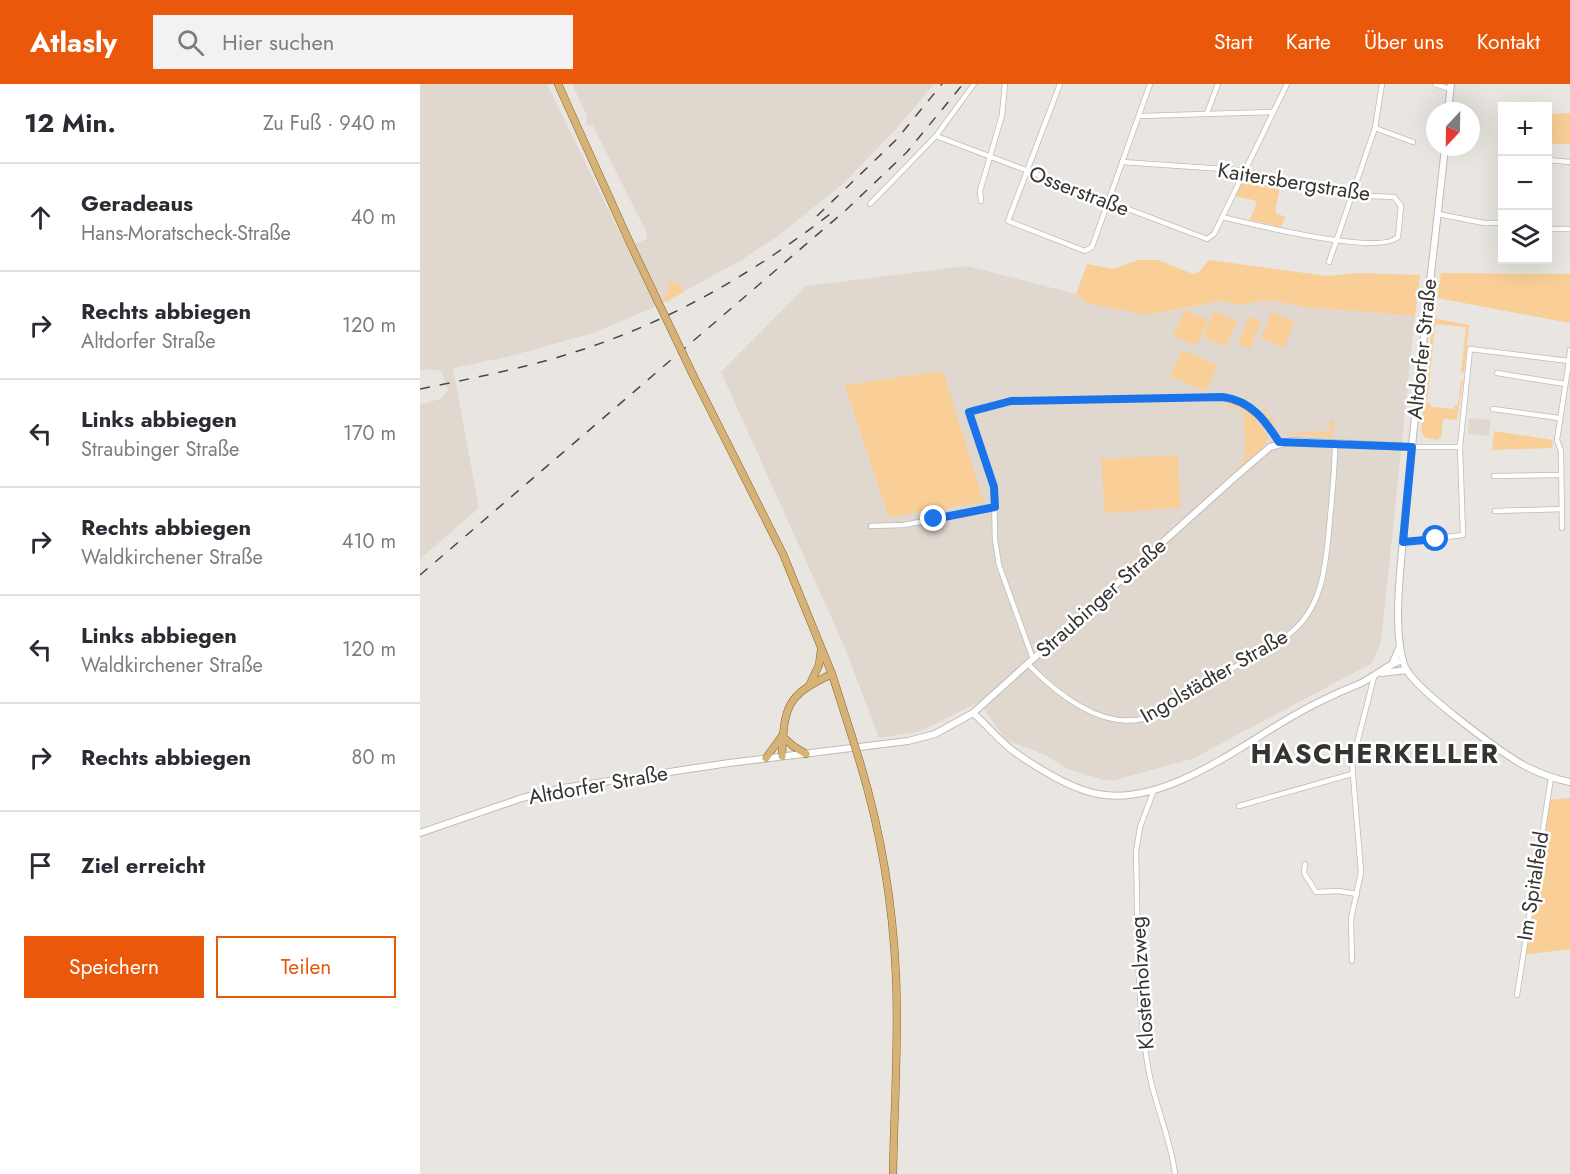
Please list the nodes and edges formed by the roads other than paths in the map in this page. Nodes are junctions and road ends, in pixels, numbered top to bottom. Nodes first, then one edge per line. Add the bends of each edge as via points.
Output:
1 (558, 84) edge
2 (974, 84) edge
3 (1005, 84) edge
4 (1060, 84) edge
5 (1150, 84) edge
6 (1218, 84) edge
7 (1287, 84) edge
8 (1382, 84) edge
9 (1435, 84) edge
10 (1450, 87) edge
11 (1449, 102) edge
12 (1272, 112) junction
13 (1207, 113) junction
14 (1140, 116) junction
15 (1375, 128) junction
16 (936, 136) junction
17 (1413, 142) dead end
18 (1444, 156) edge
19 (991, 157) junction
20 (1552, 160) edge
21 (1122, 162) junction
22 (1570, 162) edge
23 (1027, 171) junction
24 (1244, 172) junction
25 (1352, 195) junction
26 (981, 201) dead end
27 (1107, 201) junction
28 (870, 204) dead end
29 (1438, 214) junction
30 (1222, 217) junction
31 (1498, 223) edge
32 (1570, 229) edge
33 (1552, 230) edge
34 (1336, 240) junction
35 (1329, 262) dead end
36 (1570, 350) edge
37 (1569, 361) edge
38 (1497, 373) dead end
39 (1565, 384) junction
40 (1493, 409) dead end
41 (1559, 418) junction
42 (1279, 442) junction
43 (1335, 443) junction
44 (1412, 447) junction
45 (1460, 447) junction
46 (1561, 475) junction
47 (1494, 476) dead end
48 (995, 507) junction
49 (1562, 509) junction
50 (1495, 510) dead end
51 (871, 526) dead end
52 (1562, 528) dead end
53 (1403, 542) junction
54 (1400, 646) junction
55 (821, 647) junction
56 (1403, 660) junction
57 (1030, 662) junction
58 (1393, 662) junction
59 (1407, 670) junction
60 (1380, 673) junction
61 (832, 674) junction
62 (1374, 677) junction
63 (810, 684) junction
64 (973, 713) junction
65 (782, 736) junction
66 (807, 753) junction
67 (782, 756) junction
68 (766, 758) junction
69 (1352, 774) junction
70 (1551, 778) junction
71 (1570, 782) edge
72 (1154, 790) junction
73 (1239, 807) dead end
74 (420, 833) edge
75 (1305, 864) dead end
76 (1357, 894) junction
77 (1352, 961) dead end
78 (1517, 995) dead end
79 (893, 1174) edge
80 (1175, 1174) edge

1 - 55 main road, bridge via 694,377 783,554
2 - 16 street
3 - 19 street
4 - 23 street
5 - 14 street
6 - 13 street
7 - 12 street
8 - 15 street
9 - 10 street
10 - 11 main road
12 - 13 street
12 - 24 street
13 - 14 street
14 - 21 street
15 - 17 street
15 - 25 street
16 - 19 street, Osserstraße
16 - 28 street
18 - 29 main road, Altdorfer Straße
19 - 23 street, Osserstraße
19 - 26 street via 980,191
20 - 22 street
21 - 24 street, Kaitersbergstraße
21 - 27 street
23 - 27 street, Osserstraße
23 - 27 street via 1008,221 1078,249 1089,250
24 - 25 street, Kaitersbergstraße
24 - 30 street
25 - 34 street
25 - 34 street, Kaitersbergstraße via 1394,197 1400,201 1398,237 1387,242
27 - 30 street, Osserstraße via 1208,239
29 - 31 street
29 - 44 main road, Altdorfer Straße
30 - 34 street
32 - 33 street
34 - 35 street
36 - 37 street
37 - 39 street
37 - 45 street via 1470,348
38 - 39 street
39 - 41 street
40 - 41 street
41 - 46 street
42 - 43 main road
42 - 48 street via 1258,413 1237,400 1223,397 1011,401 969,412 994,487
42 - 57 main road, Straubinger Straße
43 - 44 main road
43 - 57 street, Ingolstädter Straße via 1328,543 1320,589 1303,621 1288,635 1155,714 1133,722 1094,713 1046,683
44 - 45 street
44 - 53 main road, Altdorfer Straße
45 - 53 street via 1463,535
46 - 47 street
46 - 49 street
48 - 51 street via 904,525
48 - 57 street via 999,565
49 - 50 street
49 - 52 street
53 - 54 main road, Altdorfer Straße
54 - 56 main road
54 - 58 main road
55 - 61 main road
55 - 63 main road via 819,665
56 - 58 main road
56 - 59 main road
57 - 64 main road, Straubinger Straße
58 - 60 main road
59 - 60 main road
59 - 70 main road via 1436,700 1525,766
60 - 62 main road
61 - 63 main road
61 - 79 main road, bridge via 874,814 891,920 897,978
62 - 69 street
62 - 72 main road via 1294,715 1184,779
63 - 65 main road via 786,708
64 - 66 main road, Straubinger Straße via 922,739
64 - 72 main road via 1016,753 1077,788 1109,796
65 - 66 main road
65 - 67 main road
65 - 68 main road
66 - 67 main road, Straubinger Straße
67 - 68 main road, Altdorfer Straße
68 - 74 main road, Altdorfer Straße via 553,790
69 - 73 street
69 - 76 street via 1361,872
70 - 71 main road
70 - 78 street, Im Spitalfeld
72 - 80 street, Klosterholzweg via 1136,852 1143,1030 1153,1096
75 - 76 street via 1304,873 1316,892
76 - 77 street via 1352,919

